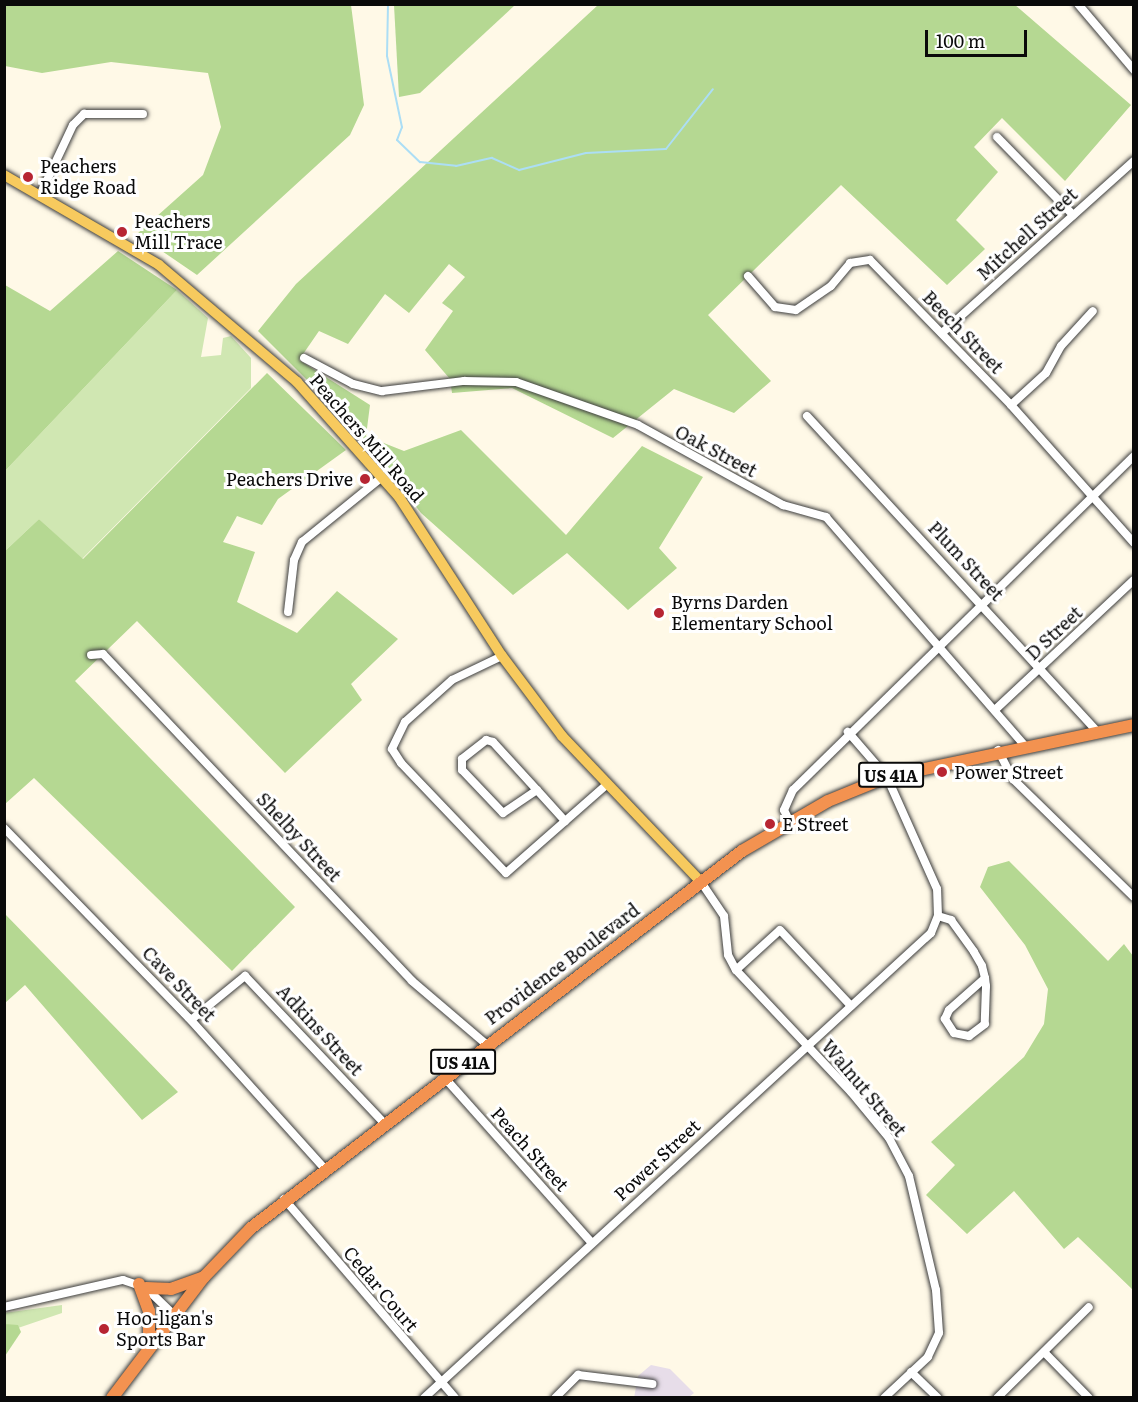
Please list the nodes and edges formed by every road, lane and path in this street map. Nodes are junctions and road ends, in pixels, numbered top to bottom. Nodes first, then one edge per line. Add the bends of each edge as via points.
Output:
1 (1078, 4) edge
2 (1134, 70) edge
3 (143, 114) dead end
4 (997, 137) dead end
5 (1134, 161) edge
6 (4, 175) edge
7 (41, 193) junction
8 (1072, 215) junction
9 (748, 276) dead end
10 (1093, 311) dead end
11 (942, 333) junction
12 (304, 358) dead end
13 (1011, 405) junction
14 (807, 416) dead end
15 (1134, 456) edge
16 (382, 477) junction
17 (1091, 495) junction
18 (1134, 543) edge
19 (1134, 580) edge
20 (982, 602) junction
21 (288, 612) dead end
22 (939, 646) junction
23 (91, 655) dead end
24 (502, 656) junction
25 (1043, 667) junction
26 (997, 708) junction
27 (1134, 725) edge
28 (1097, 731) junction
29 (848, 732) junction
30 (1024, 745) junction
31 (998, 750) junction
32 (887, 777) junction
33 (606, 785) junction
34 (537, 790) junction
35 (565, 821) junction
36 (790, 822) junction
37 (4, 828) edge
38 (701, 882) junction
39 (1134, 897) edge
40 (938, 916) junction
41 (736, 970) junction
42 (985, 978) junction
43 (851, 1006) junction
44 (191, 1020) junction
45 (486, 1044) junction
46 (806, 1045) junction
47 (444, 1077) junction
48 (384, 1123) junction
49 (324, 1168) junction
50 (284, 1199) junction
51 (592, 1244) junction
52 (204, 1277) junction
53 (142, 1286) junction
54 (4, 1307) edge
55 (1089, 1307) dead end
56 (173, 1314) junction
57 (149, 1347) junction
58 (1044, 1352) junction
59 (911, 1372) junction
60 (441, 1382) junction
61 (652, 1384) dead end
62 (112, 1398) edge
63 (424, 1398) edge
64 (455, 1398) edge
65 (555, 1398) edge
66 (885, 1398) edge
67 (938, 1398) edge
68 (997, 1398) edge
69 (1089, 1398) edge

1 - 2 street
3 - 7 street via 84,114 73,125
4 - 8 street
5 - 8 street, Mitchell Street
6 - 7 main road, Peachers Mill Road
7 - 16 main road, Peachers Mill Road via 159,265 248,335
8 - 11 street, Mitchell Street
9 - 11 street, Beech Street via 775,307 796,310 831,286 850,263 870,260
10 - 13 street via 1060,346 1046,373
11 - 13 street, Beech Street
12 - 22 street, Oak Street via 353,384 382,391 464,381 516,382 638,425 783,505 826,517
13 - 17 street, Beech Street
14 - 20 street, Plum Street
15 - 17 street
16 - 21 street via 302,542 294,560
16 - 24 main road, Peachers Mill Road
17 - 18 street, Beech Street
17 - 20 street
19 - 25 street, D Street
20 - 22 street
20 - 25 street, Plum Street
22 - 26 street, Oak Street
22 - 29 street
23 - 45 street, Shelby Street via 103,654 412,981
24 - 33 main road, Peachers Mill Road
24 - 35 street via 452,680 405,722 392,749 506,873
25 - 26 street, D Street
25 - 28 street, Plum Street
26 - 30 street, Oak Street
27 - 28 highway, Providence Boulevard / US 41A
28 - 30 highway, Providence Boulevard / US 41A
29 - 32 street
29 - 36 street via 793,790 784,810
30 - 31 highway, Providence Boulevard / US 41A
31 - 32 highway, Providence Boulevard / US 41A
31 - 39 street via 1013,778
32 - 36 highway, Providence Boulevard / US 41A
32 - 40 street via 937,889
33 - 35 street
33 - 38 main road, Peachers Mill Road
34 - 34 street via 493,742 486,740 462,759 462,770 503,813
34 - 35 street
36 - 38 highway, Providence Boulevard / US 41A
37 - 44 street, Cave Street
38 - 41 street, Walnut Street via 724,916 728,955
38 - 45 highway, Providence Boulevard / US 41A
40 - 42 street via 951,920
40 - 43 street, Power Street via 931,933
41 - 43 street via 780,930
41 - 46 street, Walnut Street
42 - 42 street via 949,1010 945,1019 954,1033 969,1036 985,1024
43 - 46 street, Power Street
44 - 48 street, Adkins Street via 241,976 250,979
44 - 49 street, Cave Street
45 - 47 highway, Providence Boulevard / US 41A
46 - 51 street, Power Street
46 - 59 street, Walnut Street via 889,1137 909,1176 936,1290 939,1334 928,1357
47 - 48 highway, Providence Boulevard / US 41A
47 - 51 street, Peach Street
48 - 49 highway, Providence Boulevard / US 41A
49 - 50 highway, Providence Boulevard / US 41A
50 - 52 highway, Providence Boulevard / US 41A
50 - 60 street, Cedar Court
51 - 60 street, Power Street
52 - 53 highway via 171,1289
52 - 56 highway, Providence Boulevard / US 41A
53 - 54 street via 110,1281 92,1291
53 - 56 street
53 - 57 highway via 149,1311
55 - 58 street
56 - 57 highway, Providence Boulevard / US 41A
57 - 62 highway, Providence Boulevard / US 41A
58 - 68 street
58 - 69 street
59 - 66 street, Walnut Street
59 - 67 street
60 - 63 street, Power Street
60 - 64 street, Cedar Court
61 - 65 street via 578,1375

